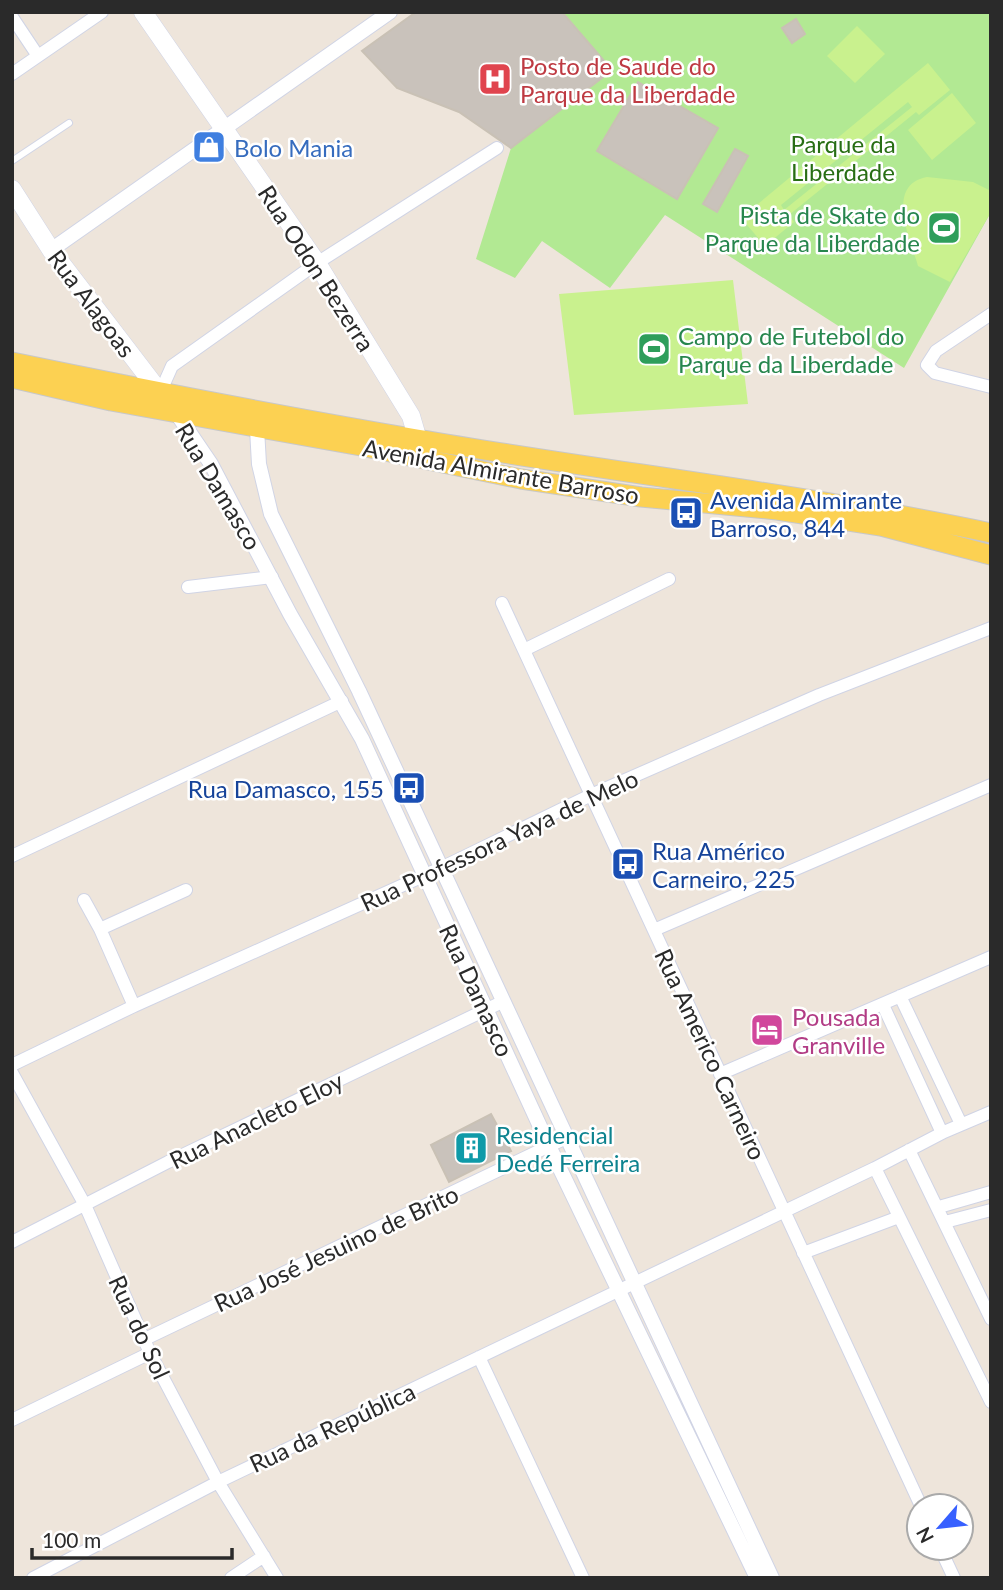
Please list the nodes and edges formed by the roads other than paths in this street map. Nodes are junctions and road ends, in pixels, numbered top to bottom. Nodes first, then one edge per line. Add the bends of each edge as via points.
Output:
1 (102, 12) edge
2 (143, 12) edge
3 (390, 12) edge
4 (12, 17) edge
5 (38, 56) junction
6 (12, 74) edge
7 (69, 123) dead end
8 (224, 127) junction
9 (497, 148) dead end
10 (12, 161) edge
11 (12, 190) edge
12 (18, 211) edge
13 (51, 250) junction
14 (317, 263) junction
15 (991, 314) edge
16 (12, 362) edge
17 (12, 378) edge
18 (991, 387) edge
19 (160, 393) junction
20 (177, 414) junction
21 (257, 429) junction
22 (418, 440) junction
23 (398, 454) junction
24 (991, 533) edge
25 (991, 555) edge
26 (272, 577) junction
27 (669, 579) dead end
28 (188, 587) dead end
29 (502, 603) dead end
30 (991, 628) edge
31 (524, 650) junction
32 (342, 701) junction
33 (991, 785) edge
34 (592, 795) junction
35 (12, 856) edge
36 (441, 868) junction
37 (424, 875) junction
38 (186, 890) dead end
39 (83, 900) dead end
40 (100, 929) junction
41 (654, 930) junction
42 (991, 957) edge
43 (900, 996) junction
44 (502, 1002) junction
45 (883, 1005) junction
46 (134, 1006) junction
47 (486, 1009) junction
48 (12, 1065) edge
49 (12, 1073) edge
50 (720, 1074) junction
51 (991, 1112) edge
52 (961, 1124) junction
53 (942, 1133) junction
54 (566, 1138) junction
55 (550, 1146) junction
56 (909, 1150) junction
57 (875, 1168) junction
58 (991, 1192) edge
59 (85, 1205) junction
60 (939, 1207) junction
61 (783, 1209) junction
62 (991, 1210) edge
63 (899, 1217) junction
64 (945, 1222) junction
65 (12, 1242) edge
66 (803, 1253) junction
67 (634, 1284) junction
68 (619, 1291) junction
69 (991, 1319) edge
70 (145, 1339) junction
71 (150, 1353) junction
72 (479, 1357) junction
73 (991, 1402) edge
74 (12, 1420) edge
75 (218, 1482) junction
76 (914, 1492) edge
77 (264, 1556) junction
78 (947, 1562) edge
79 (33, 1578) edge
80 (231, 1578) edge
81 (277, 1578) edge
82 (583, 1578) edge
83 (757, 1578) edge
84 (772, 1578) edge
85 (954, 1578) edge

1 - 5 street
2 - 8 main road, Rua Odon Bezerra
3 - 8 street
4 - 5 street
5 - 6 street
7 - 10 lane
8 - 13 street
8 - 14 main road, Rua Odon Bezerra
9 - 14 street
11 - 12 main road, Rua Alagoas
12 - 13 main road, Rua Alagoas
13 - 19 main road, Rua Alagoas
14 - 19 street via 172,366
14 - 22 main road, Rua Odon Bezerra via 411,416
15 - 18 street via 927,361 935,373
16 - 19 main road, Avenida Almirante Barroso
17 - 20 main road, Avenida Almirante Barroso
19 - 20 main road, Rua Alagoas
19 - 22 main road, Avenida Almirante Barroso
20 - 21 main road, Avenida Almirante Barroso
20 - 26 street, Rua Damasco via 211,464
21 - 23 main road, Avenida Almirante Barroso
21 - 36 street, Rua Damasco via 259,464 271,514
22 - 23 main road
22 - 24 main road, Avenida Almirante Barroso via 869,507
23 - 25 main road, Avenida Almirante Barroso via 628,495 881,526
26 - 28 street
26 - 32 street, Rua Damasco
27 - 31 street
29 - 31 street, Rua Americo Carneiro
30 - 34 street, Rua Professora Yaya de Melo via 819,695
31 - 34 street, Rua Americo Carneiro
32 - 35 street
32 - 37 street, Rua Damasco
33 - 41 street
34 - 36 street, Rua Professora Yaya de Melo
34 - 41 street, Rua Americo Carneiro
36 - 37 street, Rua Professora Yaya de Melo
36 - 44 street, Rua Damasco
37 - 46 street, Rua Professora Yaya de Melo
37 - 47 street, Rua Damasco
38 - 40 street
39 - 40 street
40 - 46 street
41 - 50 street, Rua Americo Carneiro
42 - 43 street
43 - 45 street
43 - 52 street
44 - 47 street, Rua Anacleto Eloy
44 - 54 street, Rua Damasco
45 - 50 street
45 - 53 street
46 - 48 street, Rua Professora Yaya de Melo
47 - 55 street, Rua Damasco
47 - 59 street, Rua Anacleto Eloy
49 - 59 street, Rua do Sol
50 - 61 street, Rua Americo Carneiro
51 - 52 street, Rua da República
52 - 53 street, Rua da República
53 - 56 street, Rua da República
54 - 55 street, Rua José Jesuino de Brito
54 - 67 street, Rua Damasco
55 - 68 street, Rua Damasco
55 - 70 street, Rua José Jesuino de Brito
56 - 57 street, Rua da República
56 - 60 street
57 - 61 street, Rua da República
57 - 63 street
58 - 60 street
59 - 65 street, Rua Anacleto Eloy
59 - 70 street, Rua do Sol
60 - 64 street
61 - 66 street, Rua Americo Carneiro
61 - 67 street, Rua da República
62 - 64 street
63 - 66 street
63 - 73 street
64 - 69 street
66 - 76 street, Rua Americo Carneiro
67 - 68 street, Rua da República
67 - 84 street, Rua Damasco
68 - 72 street, Rua da República
68 - 83 street, Rua Damasco
70 - 71 street, Rua do Sol
71 - 74 street
71 - 75 street, Rua do Sol
72 - 75 street, Rua da República
72 - 82 street
75 - 77 street, Rua do Sol
75 - 79 street, Rua da República
77 - 80 street
77 - 81 street, Rua do Sol
78 - 85 street

